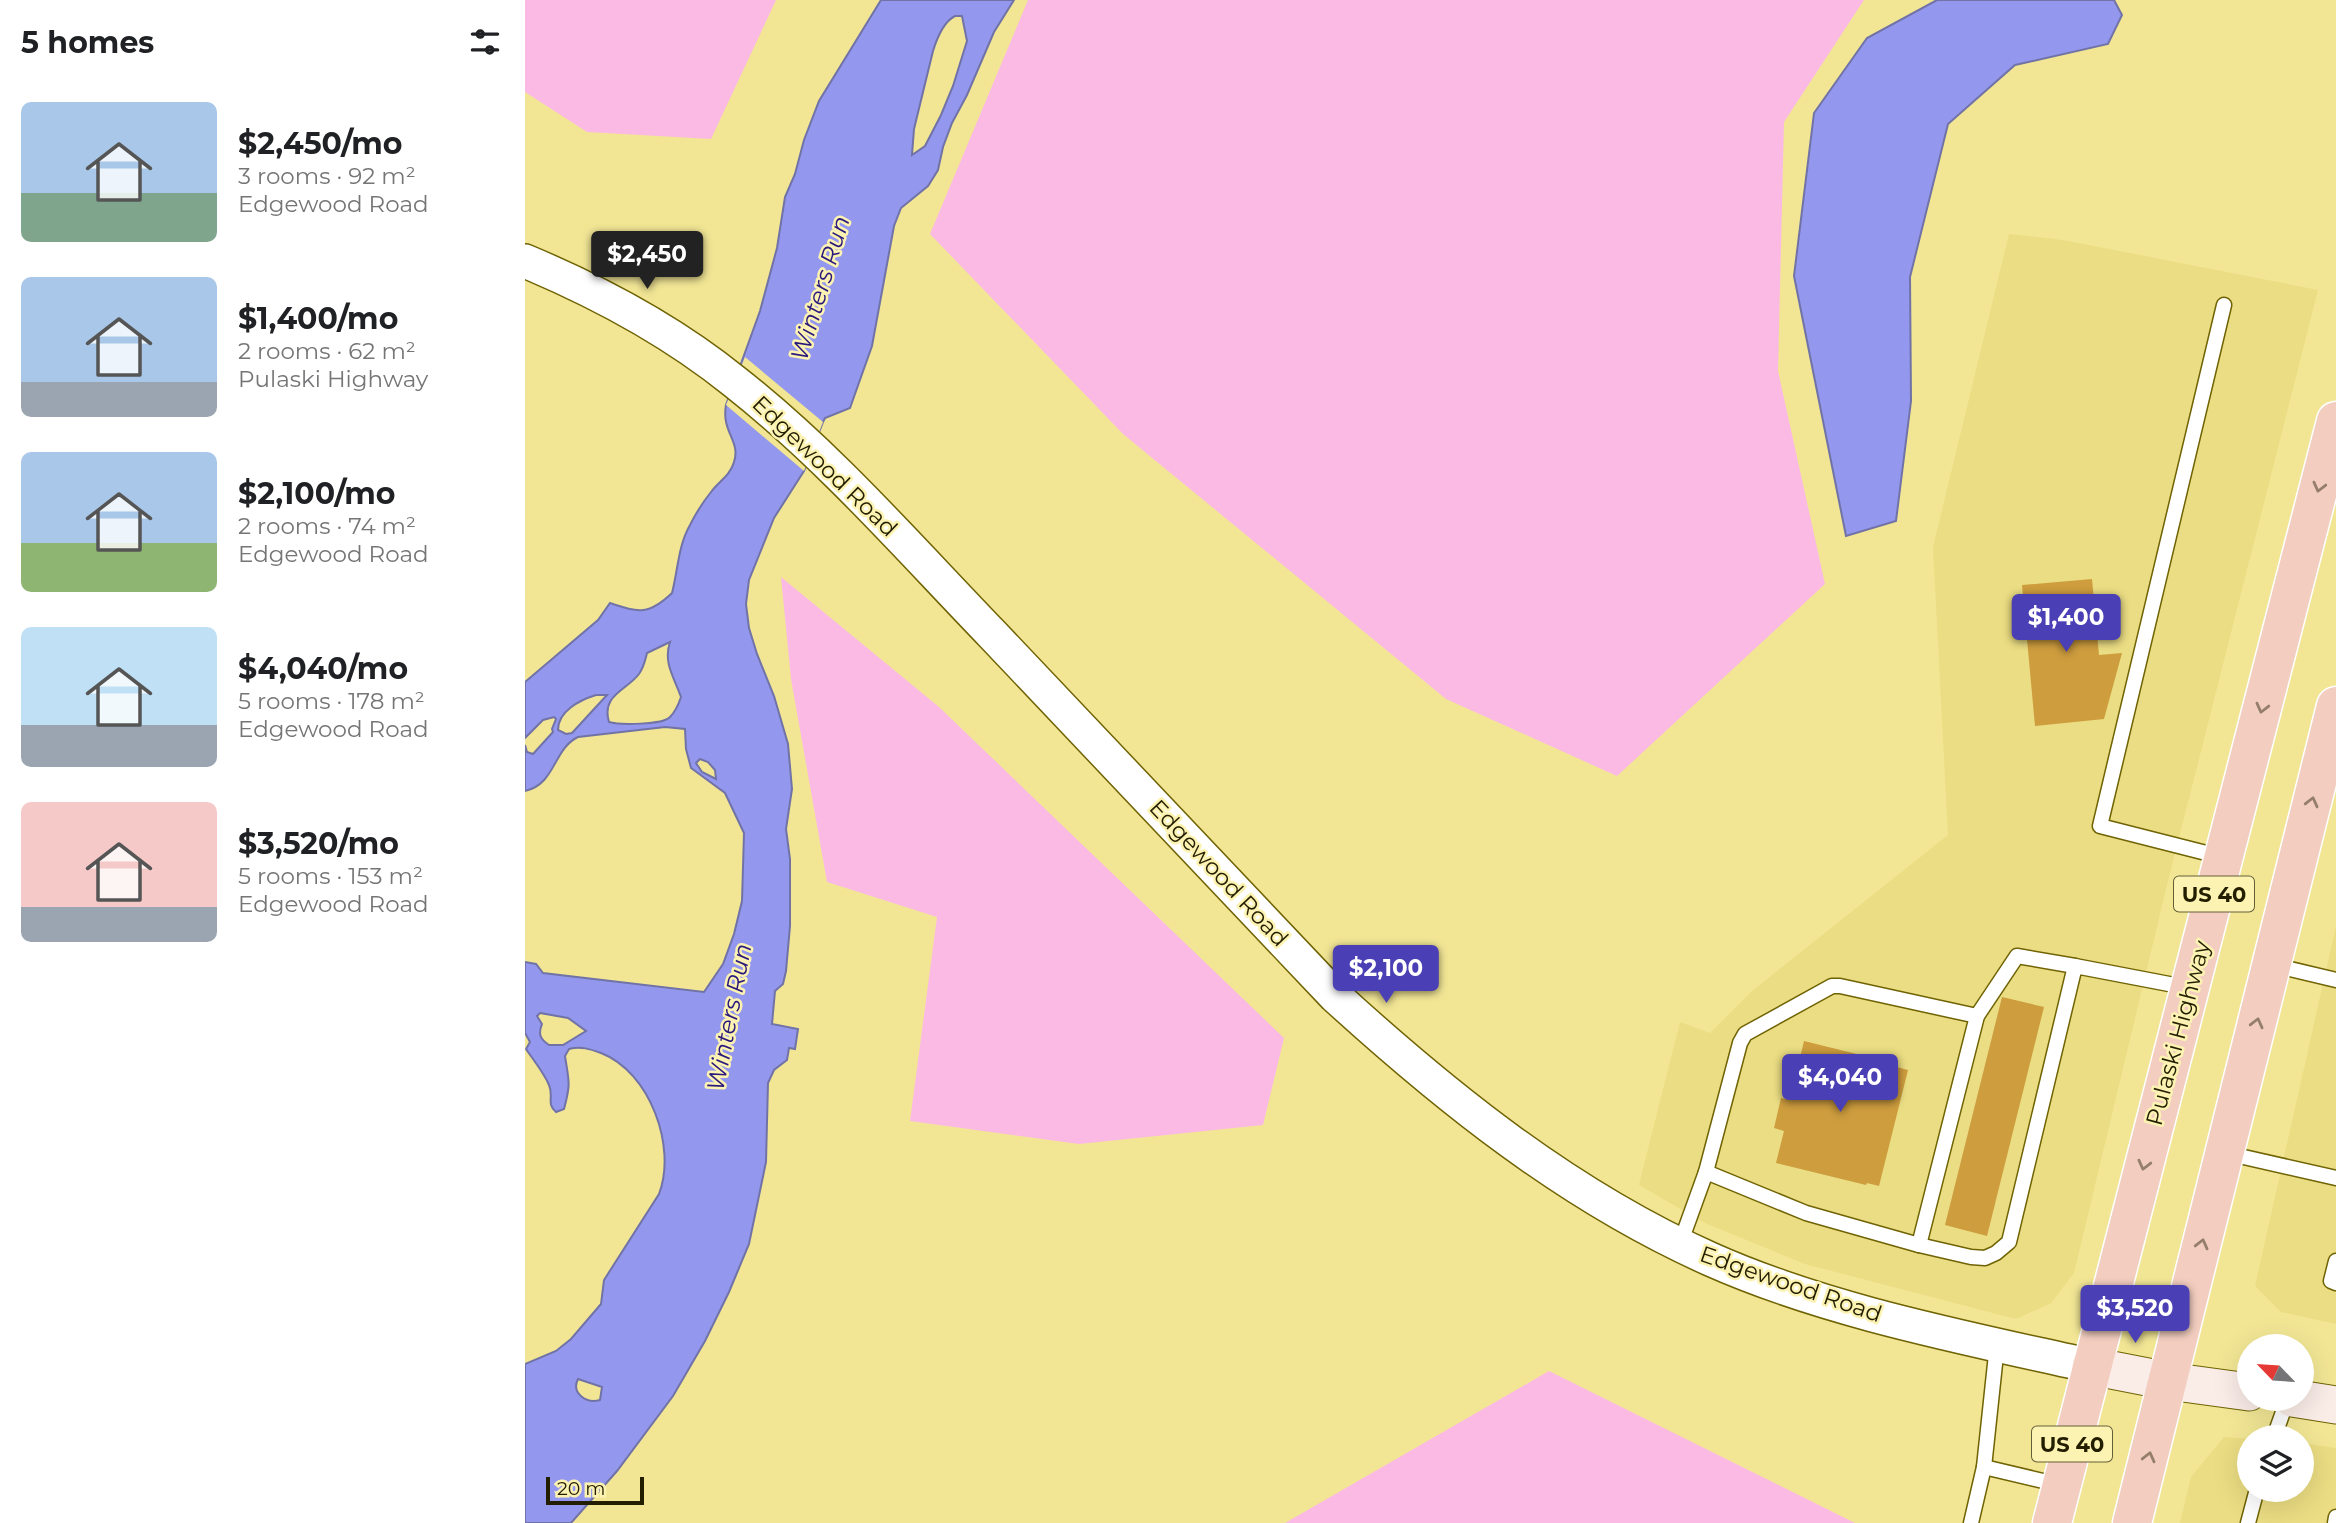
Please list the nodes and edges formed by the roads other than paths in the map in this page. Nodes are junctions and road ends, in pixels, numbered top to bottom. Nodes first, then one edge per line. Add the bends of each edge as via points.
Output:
1 (525, 261) edge
2 (2224, 305) dead end
3 (2336, 421) edge
4 (2336, 706) edge
5 (2223, 857) junction
6 (2272, 965) junction
7 (2075, 966) junction
8 (2336, 980) edge
9 (2192, 988) junction
10 (1977, 1016) junction
11 (2225, 1153) junction
12 (1706, 1172) junction
13 (2336, 1178) edge
14 (1680, 1244) junction
15 (1919, 1245) junction
16 (2336, 1261) edge
17 (2336, 1283) edge
18 (1997, 1345) junction
19 (2091, 1366) junction
20 (2168, 1381) junction
21 (2237, 1390) edge
22 (2314, 1402) edge
23 (2336, 1405) edge
24 (1984, 1466) junction
25 (2061, 1486) junction
26 (2254, 1502) edge
27 (2336, 1517) edge
28 (1971, 1523) edge
29 (2052, 1523) edge
30 (2132, 1523) edge
31 (2248, 1523) edge
32 (2335, 1523) edge

1 - 14 street, Edgewood Road via 593,292 667,334 735,382 813,449 1353,1013 1476,1117 1535,1160 1612,1209
2 - 5 lane via 2101,826
3 -> 5 highway, Pulaski Highway / US 40
6 -> 4 highway, US 40
5 - 9 highway, Pulaski Highway / US 40
6 - 8 lane
11 -> 6 highway, US 40
7 - 9 lane
7 - 10 lane via 2017,956
7 - 15 lane via 2009,1242 1985,1258
9 -> 19 highway, Pulaski Highway / US 40
10 - 12 lane via 1832,986 1745,1034
10 - 15 lane
11 - 13 lane
20 -> 11 highway, US 40
12 - 14 lane
12 - 15 lane via 1806,1213
14 - 18 street, Edgewood Road via 1798,1291
16 - 17 lane via 2331,1282
18 - 19 street, Edgewood Road
18 - 24 lane
19 - 20 main road, Edgewood Road
19 - 25 highway, Pulaski Highway / US 40
20 - 21 main road, Edgewood Road
30 -> 20 highway, US 40
22 - 23 main road
24 - 25 lane
24 - 28 lane
25 - 29 highway, Pulaski Highway / US 40
26 - 31 lane
27 - 32 lane

